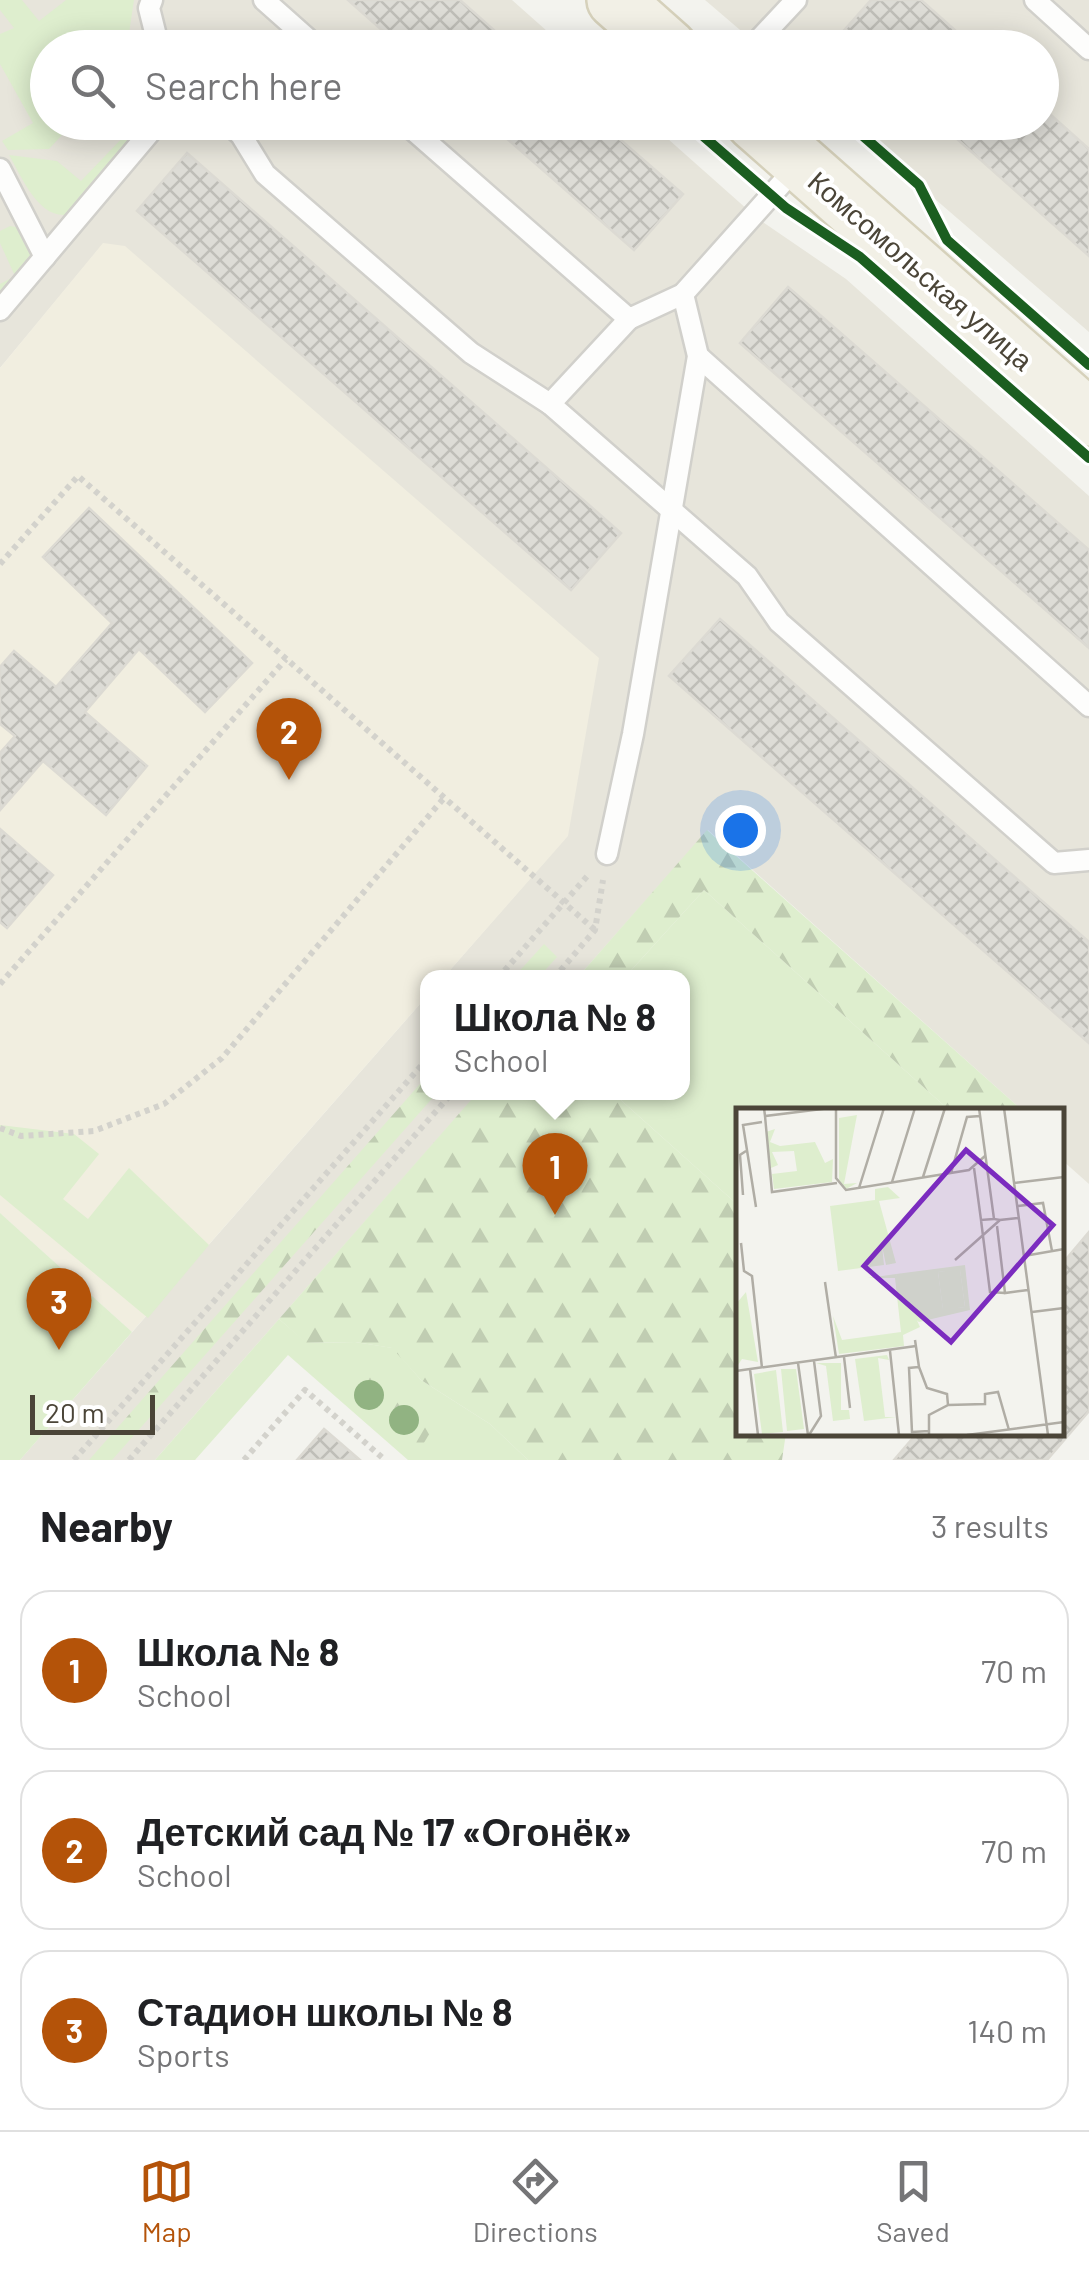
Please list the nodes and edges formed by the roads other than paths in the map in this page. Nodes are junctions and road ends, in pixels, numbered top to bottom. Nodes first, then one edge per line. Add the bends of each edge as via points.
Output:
1 (152, 0) edge
2 (264, 0) edge
3 (615, 0) edge
4 (796, 0) edge
5 (1035, 0) edge
6 (154, 30) edge
7 (298, 30) edge
8 (649, 30) edge
9 (768, 30) edge
10 (1089, 49) edge
11 (143, 140) edge
12 (244, 140) edge
13 (425, 140) edge
14 (774, 140) edge
15 (800, 163) junction
16 (0, 170) edge
17 (45, 257) junction
18 (683, 294) junction
19 (0, 310) edge
20 (629, 319) junction
21 (698, 356) junction
22 (1080, 403) edge
23 (550, 404) junction
24 (670, 509) junction
25 (1089, 706) edge
26 (607, 854) road end
27 (1089, 860) edge

1 - 6 lane
2 - 7 lane
3 - 8 main road
4 - 9 lane
5 - 10 lane
11 - 17 lane
12 - 23 lane via 264,174 470,353
13 - 20 lane
14 - 15 main road, Комсомольская улица
15 - 18 lane
15 - 22 main road, Комсомольская улица
16 - 17 lane
17 - 19 lane
18 - 20 lane
18 - 21 lane
20 - 23 lane
21 - 24 lane
21 - 25 lane
23 - 24 lane
24 - 26 lane
24 - 27 lane via 748,576 779,622 1054,863

